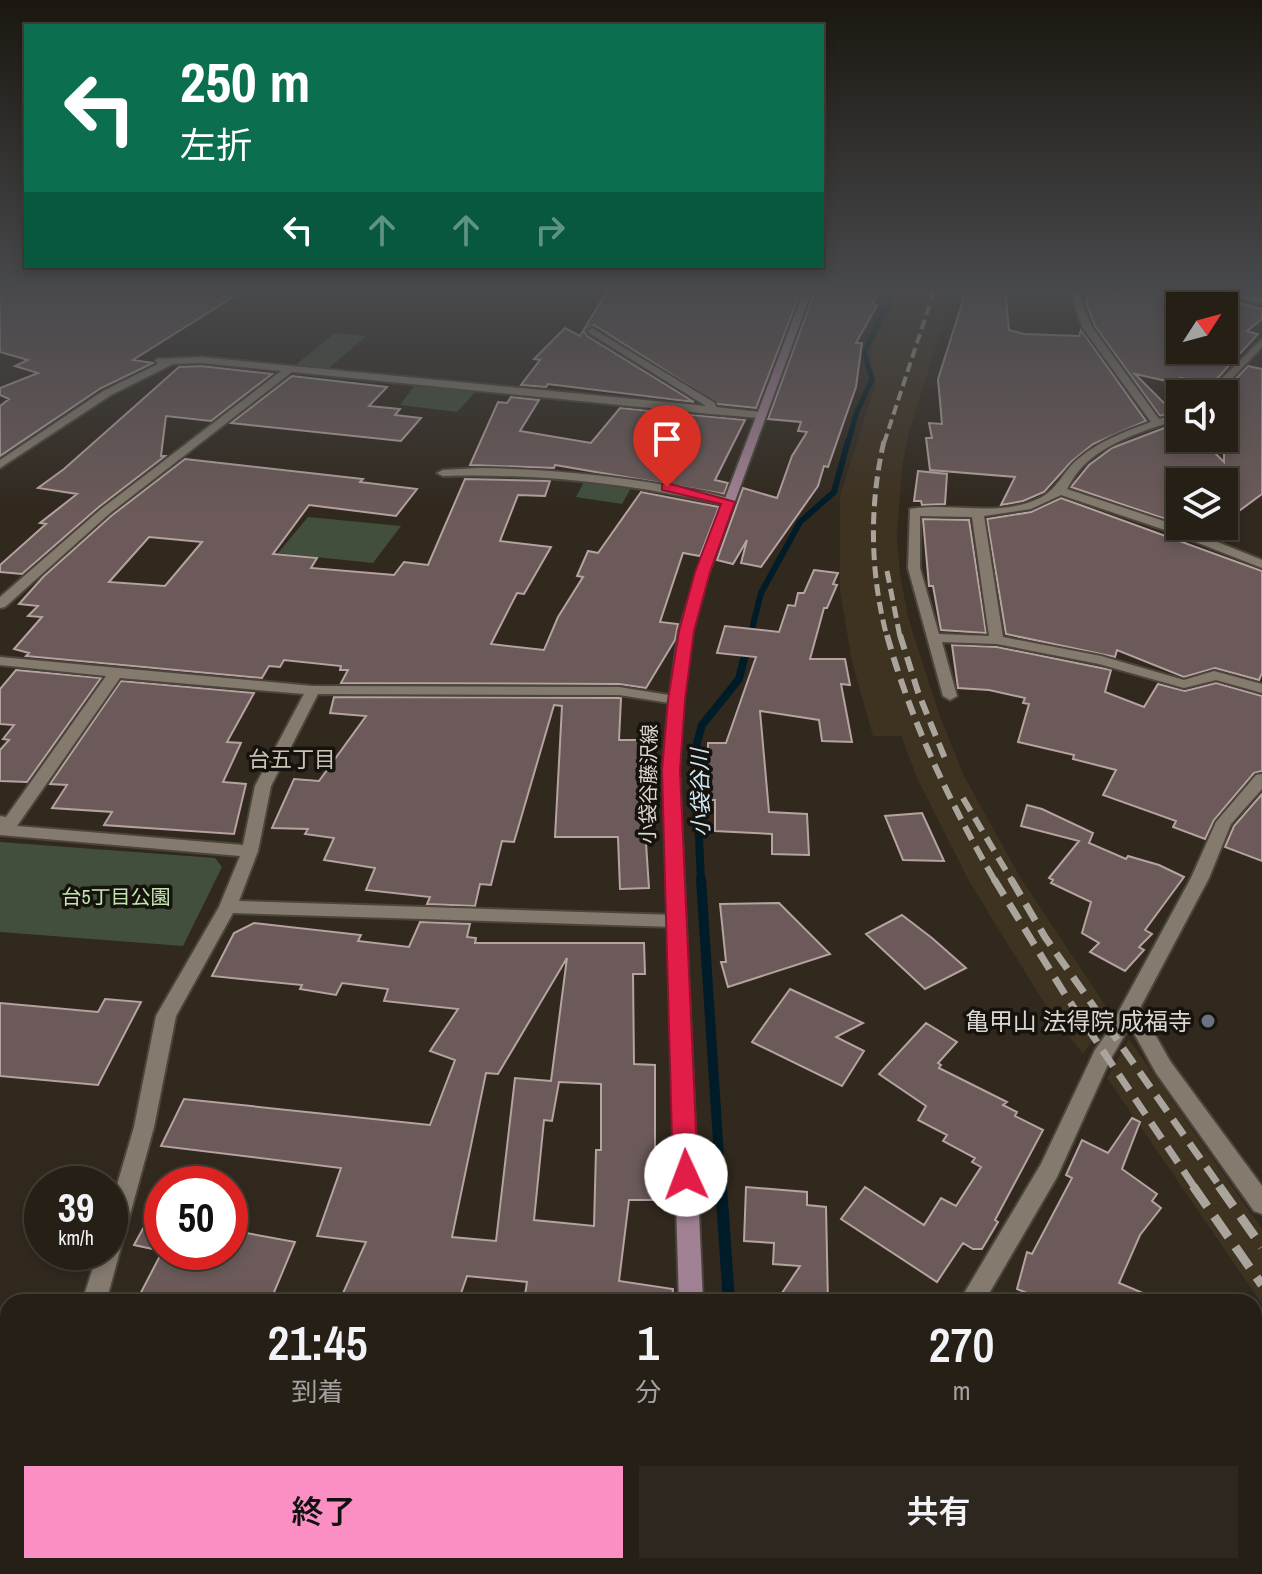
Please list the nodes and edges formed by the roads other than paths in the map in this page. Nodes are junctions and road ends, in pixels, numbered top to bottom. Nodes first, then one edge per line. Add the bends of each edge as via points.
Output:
1 (163, 361) edge
2 (215, 361) edge
3 (641, 361) edge
4 (781, 361) edge
5 (1112, 361) edge
6 (1243, 361) edge
7 (290, 369) junction
8 (1225, 380) edge
9 (710, 411) junction
10 (761, 415) junction
11 (1166, 420) edge
12 (1157, 423) junction
13 (0, 465) edge
14 (443, 473) dead end
15 (1060, 491) junction
16 (729, 502) junction
17 (977, 512) junction
18 (1262, 564) edge
19 (0, 604) edge
20 (932, 638) junction
21 (997, 640) junction
22 (0, 661) edge
23 (116, 673) junction
24 (1262, 689) edge
25 (313, 690) junction
26 (950, 696) dead end
27 (676, 700) junction
28 (1262, 779) edge
29 (2, 826) edge
30 (250, 851) junction
31 (228, 907) junction
32 (675, 921) junction
33 (1130, 1008) junction
34 (128, 1183) edge
35 (1262, 1204) edge
36 (103, 1270) edge
37 (96, 1294) edge
38 (691, 1294) edge
39 (976, 1294) edge

1 - 13 street
2 - 7 street
3 - 9 street via 711,405
4 - 10 main road, 小袋谷藤沢線
5 - 12 street
6 - 8 street
7 - 9 street
7 - 19 street via 44,561
9 - 10 street
10 - 16 main road, 小袋谷藤沢線
11 - 12 street
12 - 15 street via 1092,455 1071,471
14 - 16 street via 574,474
15 - 17 street via 1028,506
15 - 18 street
16 - 27 main road, 小袋谷藤沢線 via 686,631
17 - 20 street via 914,512 914,568
17 - 21 street
20 - 21 street
20 - 26 street
21 - 24 street via 1101,660 1184,684 1214,675
22 - 23 street
23 - 25 street
23 - 29 street
25 - 27 street via 619,691
25 - 30 street via 263,786
27 - 32 main road, 小袋谷藤沢線 via 671,770
28 - 33 street via 1224,822
29 - 30 street
30 - 31 street
31 - 32 street
31 - 34 street via 166,1016
32 - 38 main road, 小袋谷藤沢線
33 - 35 street via 1163,1067
33 - 39 street via 1049,1170
36 - 37 street

